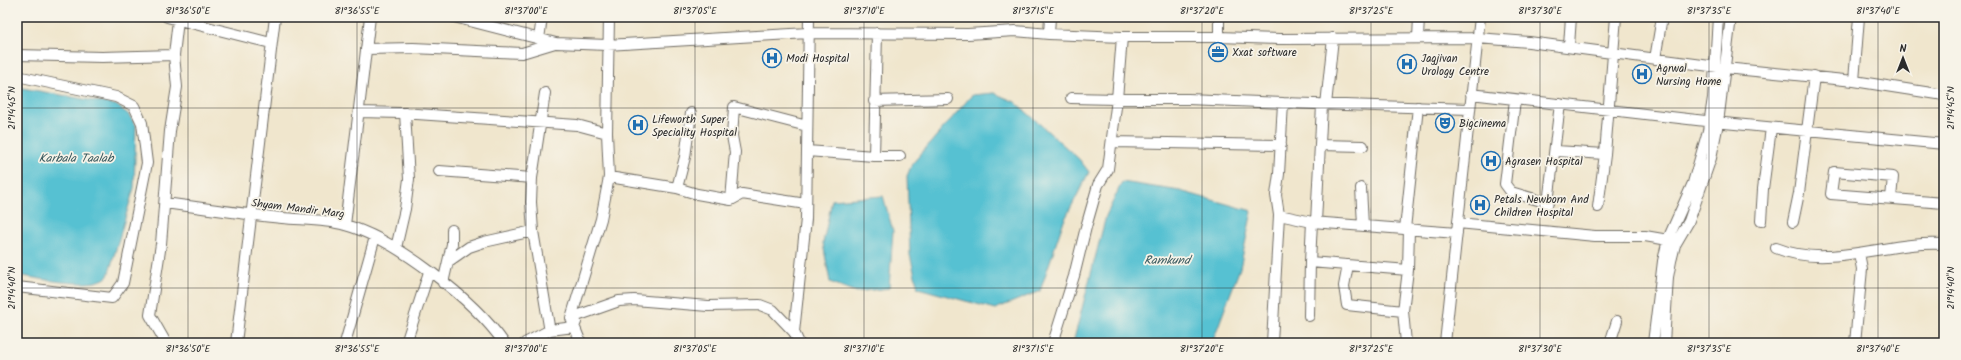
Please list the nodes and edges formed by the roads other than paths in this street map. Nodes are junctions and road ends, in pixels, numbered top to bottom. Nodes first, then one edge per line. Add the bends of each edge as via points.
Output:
1 (167, 17) edge
2 (275, 17) edge
3 (370, 17) edge
4 (454, 17) edge
5 (542, 17) edge
6 (609, 17) edge
7 (809, 17) edge
8 (1050, 17) edge
9 (1219, 17) edge
10 (1419, 17) edge
11 (1480, 17) edge
12 (1571, 17) edge
13 (1616, 17) edge
14 (1662, 17) edge
15 (1718, 17) edge
16 (1732, 17) edge
17 (1859, 17) edge
18 (178, 20) junction
19 (808, 33) junction
20 (877, 33) junction
21 (1049, 34) junction
22 (1122, 37) junction
23 (1219, 37) junction
24 (1333, 38) junction
25 (1418, 38) junction
26 (1477, 38) junction
27 (539, 39) junction
28 (271, 43) junction
29 (556, 43) junction
30 (607, 45) junction
31 (1569, 46) junction
32 (366, 49) junction
33 (1612, 52) junction
34 (17, 55) edge
35 (174, 55) junction
36 (1655, 59) junction
37 (1714, 66) junction
38 (1725, 68) junction
39 (17, 76) edge
40 (1814, 76) junction
41 (1854, 81) junction
42 (545, 93) dead end
43 (1471, 94) junction
44 (1944, 95) edge
45 (1071, 98) dead end
46 (948, 99) dead end
47 (1117, 99) junction
48 (1515, 100) junction
49 (874, 101) junction
50 (1283, 104) junction
51 (1560, 104) junction
52 (1324, 105) junction
53 (1418, 107) junction
54 (1469, 109) junction
55 (1608, 111) junction
56 (359, 112) junction
57 (405, 113) junction
58 (691, 114) dead end
59 (1714, 122) junction
60 (541, 123) junction
61 (807, 126) junction
62 (1771, 128) junction
63 (1808, 132) junction
64 (607, 133) junction
65 (1112, 142) junction
66 (1944, 144) edge
67 (1281, 145) junction
68 (1320, 145) junction
69 (1363, 146) dead end
70 (807, 151) junction
71 (1556, 151) junction
72 (1605, 154) junction
73 (874, 156) junction
74 (900, 156) dead end
75 (439, 171) dead end
76 (609, 177) junction
77 (532, 178) junction
78 (677, 188) junction
79 (1361, 188) dead end
80 (1891, 198) junction
81 (731, 200) junction
82 (165, 203) junction
83 (1944, 203) edge
84 (806, 204) junction
85 (1598, 207) dead end
86 (252, 214) junction
87 (1279, 215) junction
88 (1761, 221) dead end
89 (1314, 222) junction
90 (1793, 222) dead end
91 (345, 225) junction
92 (1363, 225) junction
93 (1457, 228) junction
94 (1407, 229) junction
95 (452, 230) dead end
96 (533, 231) junction
97 (375, 238) junction
98 (1673, 240) junction
99 (1944, 244) edge
100 (396, 248) junction
101 (1776, 248) dead end
102 (1859, 253) junction
103 (449, 261) junction
104 (1310, 262) junction
105 (1348, 265) junction
106 (1408, 270) junction
107 (429, 272) junction
108 (443, 283) junction
109 (17, 288) edge
110 (1403, 311) junction
111 (1309, 316) dead end
112 (576, 319) junction
113 (1617, 321) dead end
114 (549, 326) dead end
115 (794, 332) junction
116 (166, 343) edge
117 (236, 343) edge
118 (345, 343) edge
119 (406, 343) edge
120 (504, 343) edge
121 (525, 343) edge
122 (581, 343) edge
123 (799, 343) edge
124 (1053, 343) edge
125 (1272, 343) edge
126 (1406, 343) edge
127 (1445, 343) edge
128 (1610, 343) edge
129 (1653, 343) edge
130 (1664, 343) edge
131 (1855, 343) edge

1 - 18 street
2 - 28 street
3 - 32 street
4 - 27 street
5 - 27 street
6 - 30 street
7 - 19 street
8 - 21 street
9 - 23 street
10 - 25 street
11 - 26 street
12 - 31 street
13 - 33 street
14 - 36 street
15 - 37 street
16 - 38 street
17 - 41 street
18 - 28 street
18 - 35 street
19 - 20 street
19 - 30 street
19 - 61 street
20 - 21 street via 968,34 1015,31
20 - 49 street
21 - 22 street
22 - 23 street
22 - 47 street
23 - 24 street
24 - 25 street
24 - 52 street
25 - 26 street
26 - 31 street
26 - 43 street
27 - 29 street
28 - 86 street
29 - 30 street
29 - 32 street via 522,53 413,48
30 - 64 street
31 - 33 street
32 - 56 street
33 - 36 street
33 - 55 street
34 - 35 street
35 - 82 street via 177,87 170,131
36 - 37 street
37 - 38 street
37 - 59 street
38 - 40 street
38 - 59 street
39 - 109 street via 116,97 134,106 142,123 147,163 124,283 112,298
40 - 41 street
40 - 63 street
41 - 44 street
42 - 60 street
43 - 48 street
43 - 54 street
45 - 47 street
46 - 49 street
47 - 50 street
47 - 65 street
48 - 51 street
48 - 71 street via 1505,184 1511,192 1548,203
49 - 73 street
50 - 52 street
50 - 67 street
51 - 55 street
51 - 71 street
52 - 53 street
52 - 68 street
53 - 54 street
53 - 94 street
54 - 93 street
55 - 59 street
55 - 72 street
56 - 57 street
56 - 91 street
57 - 60 street
57 - 100 street via 409,179
58 - 78 street via 685,157
59 - 62 street
59 - 98 street
60 - 64 street via 577,125
60 - 77 street
61 - 70 street
61 - 81 street via 734,107 732,136 735,152
62 - 63 street
62 - 88 street
63 - 66 street
63 - 90 street
64 - 76 street
65 - 67 street
65 - 124 street via 1108,169 1098,185
67 - 87 street via 1276,195
68 - 69 street
68 - 89 street
70 - 73 street
70 - 84 street
71 - 72 street
72 - 85 street
73 - 74 street
75 - 77 street
76 - 78 street
76 - 112 street
77 - 96 street via 530,202
78 - 81 street
79 - 92 street
80 - 80 street via 1893,177 1834,172 1831,194
80 - 83 street
81 - 84 street via 742,194
82 - 86 street, Shyam Mandir Marg
82 - 116 street via 150,315
84 - 115 street
86 - 91 street, Shyam Mandir Marg
86 - 117 street
87 - 89 street
87 - 125 street
89 - 92 street
89 - 104 street
91 - 97 street, Shyam Mandir Marg
92 - 94 street
93 - 94 street
93 - 98 street via 1595,236 1645,236
93 - 127 street
94 - 106 street
95 - 103 street
96 - 103 street via 469,247
96 - 114 street
97 - 100 street, Shyam Mandir Marg
97 - 118 street
98 - 129 street via 1663,261
98 - 130 street
99 - 102 street via 1907,245
100 - 107 street, Shyam Mandir Marg
101 - 102 street via 1789,253 1807,255
102 - 131 street via 1862,269
103 - 108 street
104 - 105 street
104 - 111 street
105 - 106 street
105 - 110 street via 1344,286 1347,305
106 - 110 street
107 - 108 street, Shyam Mandir Marg
107 - 119 street
108 - 120 street, Shyam Mandir Marg via 492,326
110 - 126 street
112 - 115 street via 619,301 708,306 760,305 773,310
112 - 121 street
112 - 122 street
113 - 128 street
115 - 123 street

